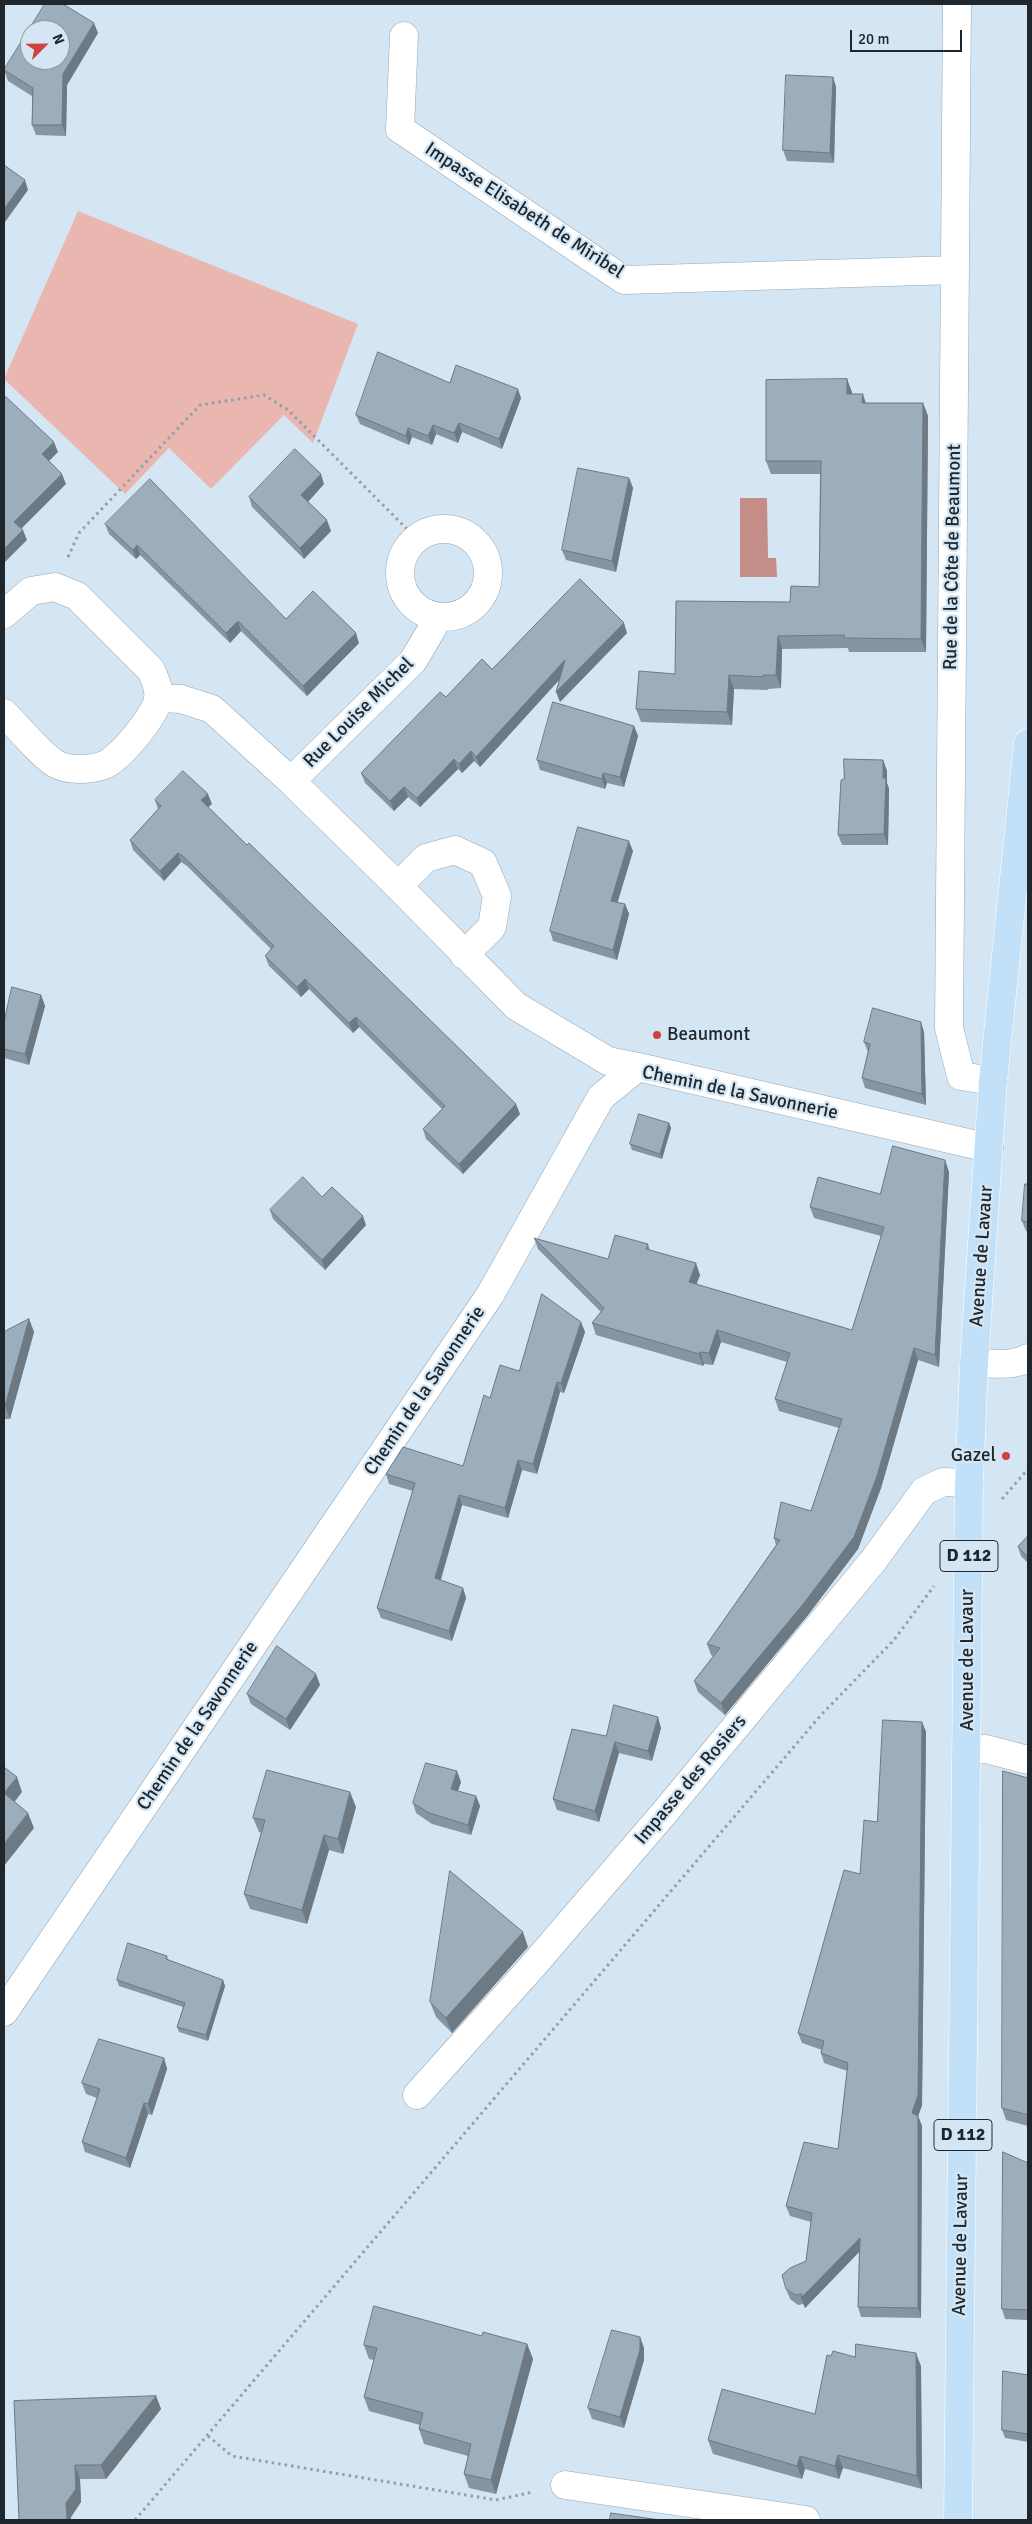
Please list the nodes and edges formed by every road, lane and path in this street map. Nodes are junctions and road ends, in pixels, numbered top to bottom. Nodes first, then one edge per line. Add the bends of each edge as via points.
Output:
1 (957, 4) edge
2 (404, 36) dead end
3 (955, 270) junction
4 (416, 538) junction
5 (55, 587) junction
6 (4, 614) edge
7 (438, 618) junction
8 (159, 698) junction
9 (4, 713) edge
10 (1028, 743) edge
11 (291, 781) junction
12 (398, 886) junction
13 (464, 955) junction
14 (638, 1067) junction
15 (993, 1081) junction
16 (989, 1148) junction
17 (1028, 1358) edge
18 (974, 1363) junction
19 (1028, 1469) edge
20 (969, 1483) junction
21 (969, 1537) junction
22 (935, 1584) dead end
23 (968, 1750) junction
24 (1028, 1760) edge
25 (4, 2012) edge
26 (417, 2095) dead end
27 (208, 2436) junction
28 (565, 2485) joint
29 (135, 2520) edge
30 (806, 2520) edge
31 (958, 2520) edge

1 - 3 street, Rue de la Côte de Beaumont
2 - 3 street, Impasse Elisabeth de Miribel via 400,129 624,280
3 - 15 street, Rue de la Côte de Beaumont via 948,1028 961,1076
4 - 5 path via 288,410 264,395 200,405 78,533
4 - 7 street via 400,563 402,585 412,604
4 - 7 street via 443,528 457,531 470,537 487,561 485,590 478,602 467,612
5 - 6 street via 31,590
5 - 8 street via 77,596 151,670
7 - 11 street, Rue Louise Michel via 413,661
8 - 9 street via 146,725 107,765 91,769 55,764
8 - 11 street, Rue Louise Michel via 181,699 212,708
10 - 15 main road, Avenue de Lavaur / D 112
11 - 12 street, Rue Louise Michel
12 - 13 street, Rue Louise Michel
12 - 13 street via 426,858 455,850 483,864 497,896 492,927
13 - 14 street, Rue Louise Michel via 516,1006 608,1061
14 - 16 street, Chemin de la Savonnerie
14 - 25 street, Chemin de la Savonnerie via 601,1097 490,1295
15 - 16 main road, Avenue de Lavaur / D 112
16 - 18 main road, Avenue de Lavaur / D 112
17 - 18 street via 1010,1364
18 - 20 main road, Avenue de Lavaur / D 112
19 - 21 path
20 - 21 main road, Avenue de Lavaur / D 112
20 - 26 street, Impasse des Rosiers via 943,1482 924,1492 873,1561 671,1805
21 - 23 main road, Avenue de Lavaur / D 112
22 - 27 path via 894,1640 815,1723
23 - 24 street via 986,1749
23 - 31 main road, Avenue de Lavaur / D 112
27 - 28 path via 232,2456 496,2500
27 - 29 path
28 - 30 street

